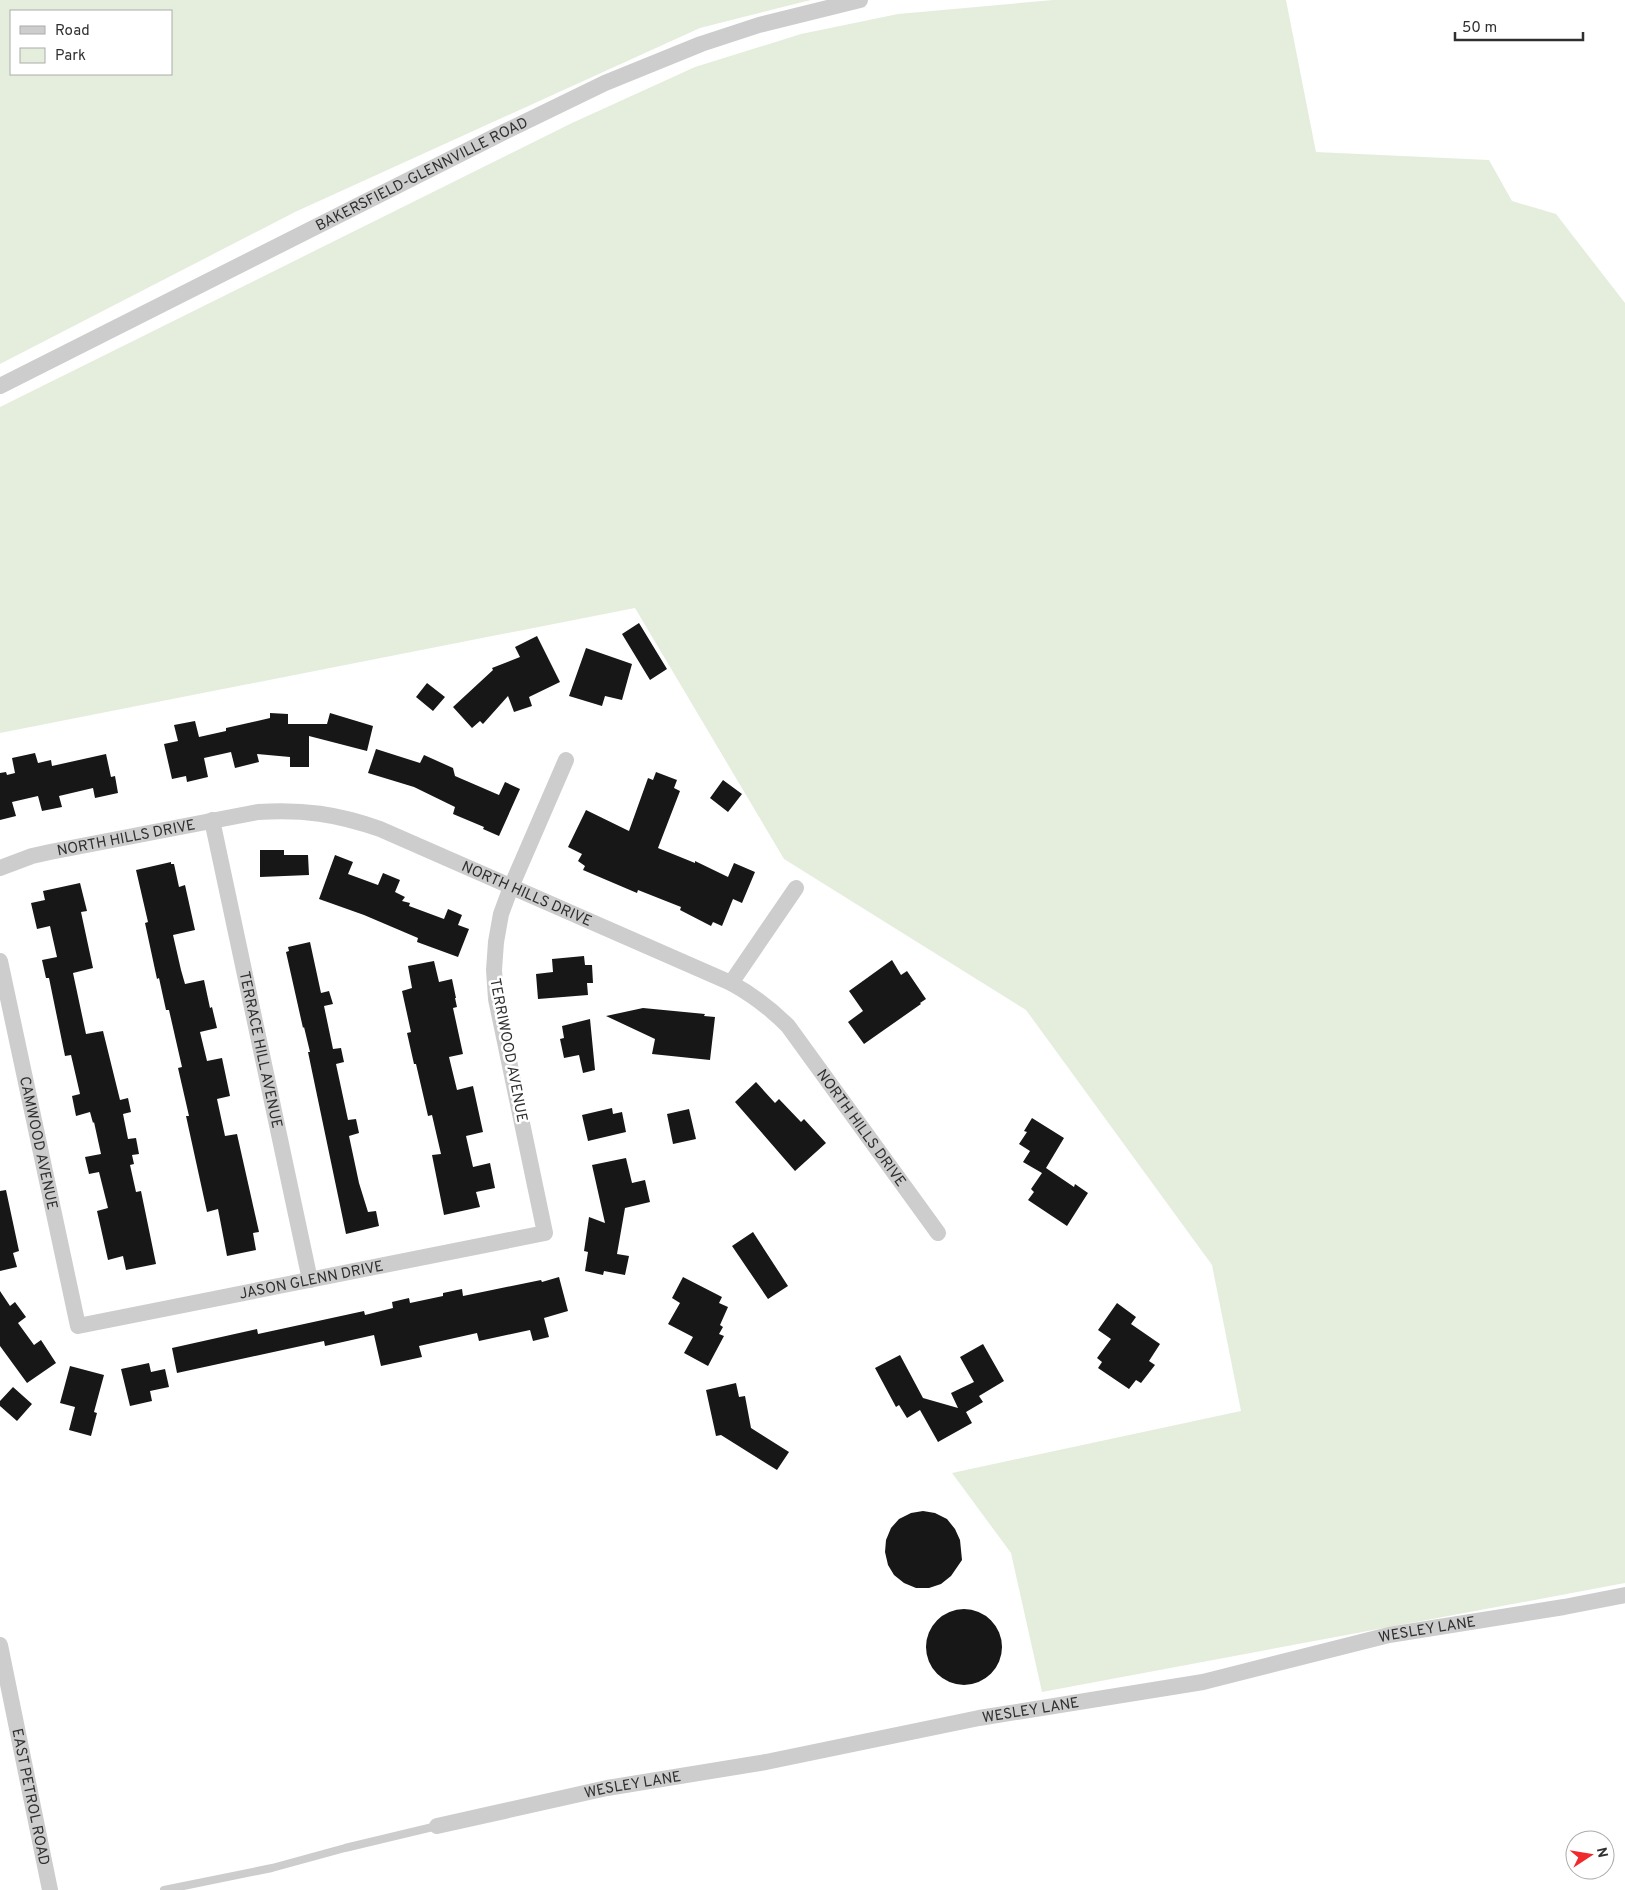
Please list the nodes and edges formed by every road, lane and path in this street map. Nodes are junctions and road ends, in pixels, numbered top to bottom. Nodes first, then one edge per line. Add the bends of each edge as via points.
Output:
1 (860, 0) edge
2 (0, 386) edge
3 (566, 760) dead end
4 (212, 820) junction
5 (0, 868) edge
6 (511, 887) junction
7 (796, 888) dead end
8 (0, 961) edge
9 (731, 983) junction
10 (545, 1232) joint
11 (938, 1233) dead end
12 (310, 1280) junction
13 (78, 1326) joint
14 (1625, 1595) edge
15 (0, 1645) edge
16 (437, 1826) joint
17 (50, 1890) edge
18 (164, 1890) edge

1 - 2 street, BAKERSFIELD-GLENNVILLE ROAD via 759,24 605,83
3 - 6 street, TERRIWOOD AVENUE
4 - 5 street, NORTH HILLS DRIVE via 32,856
4 - 6 street, NORTH HILLS DRIVE via 290,810 338,816 380,829
4 - 12 street, TERRACE HILL AVENUE
6 - 9 street, NORTH HILLS DRIVE
6 - 10 street, TERRIWOOD AVENUE via 501,914 496,942 496,999
7 - 9 street
8 - 13 street, CAMWOOD AVENUE
9 - 11 street, NORTH HILLS DRIVE via 771,1009 788,1026
10 - 12 street, JASON GLENN DRIVE
12 - 13 street, JASON GLENN DRIVE
14 - 16 street, WESLEY LANE via 1389,1636 1203,1682 979,1718 766,1762 607,1788
15 - 17 street, EAST PETROL ROAD
16 - 18 lane via 272,1868

